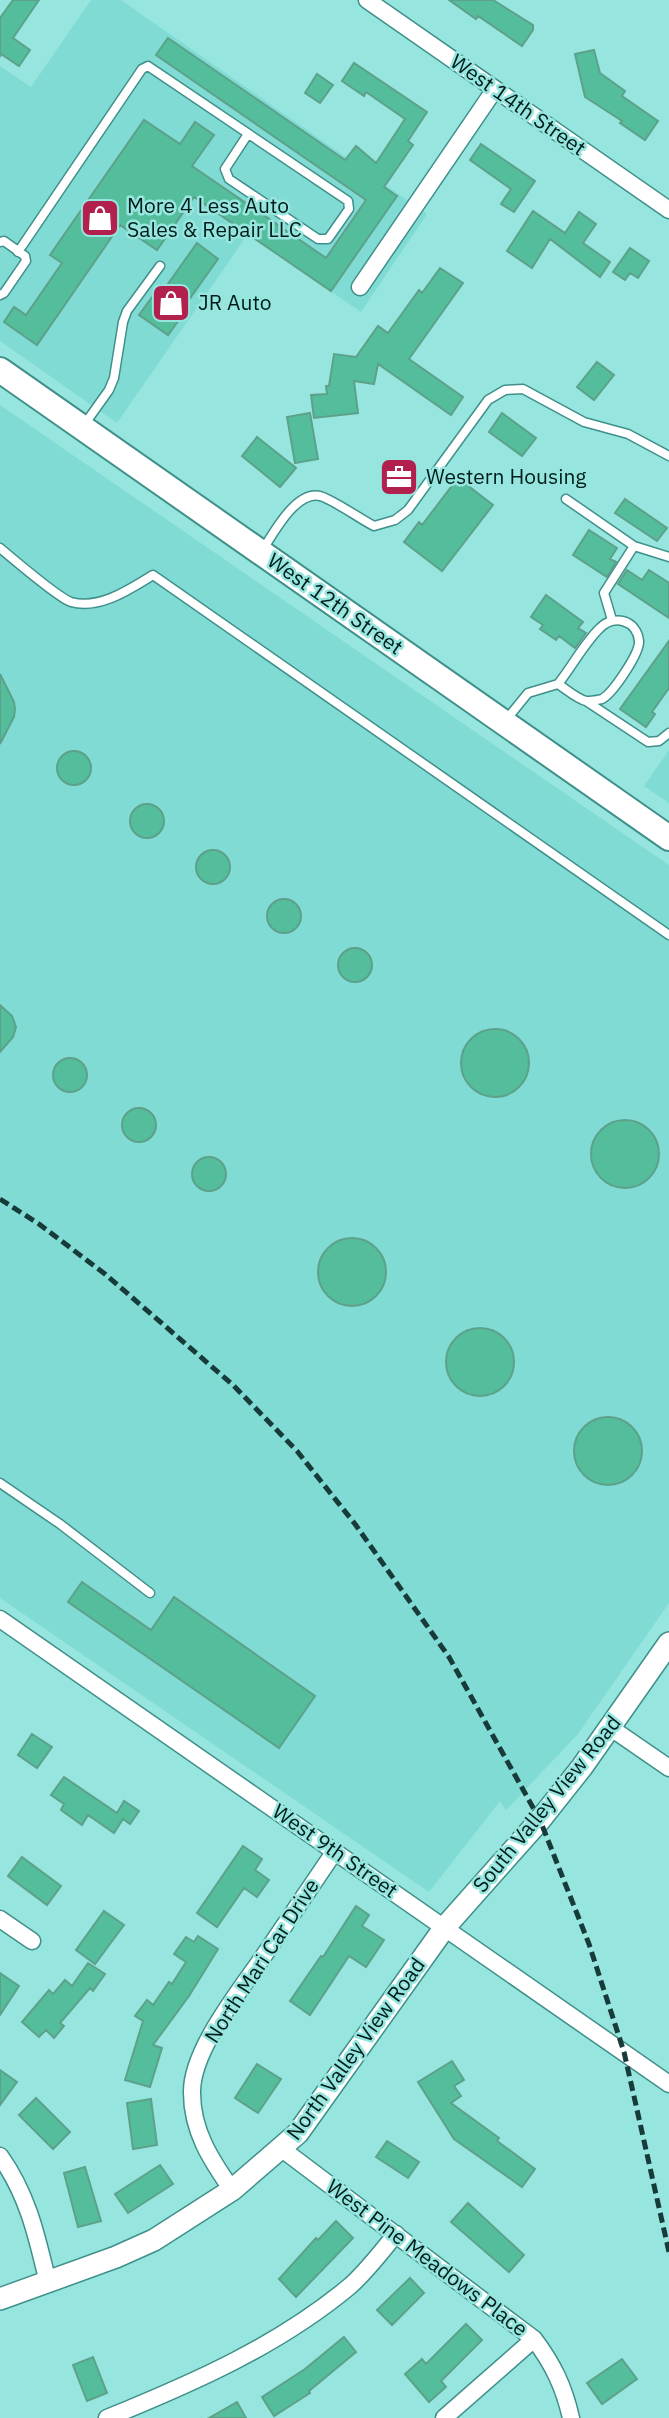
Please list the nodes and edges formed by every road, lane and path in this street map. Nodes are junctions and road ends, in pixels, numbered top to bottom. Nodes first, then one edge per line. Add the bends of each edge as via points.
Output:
1 (367, 0) edge
2 (495, 89) junction
3 (248, 134) junction
4 (669, 210) edge
5 (0, 242) edge
6 (18, 252) junction
7 (160, 266) dead end
8 (360, 287) dead end
9 (0, 295) edge
10 (0, 370) edge
11 (83, 427) junction
12 (669, 456) edge
13 (566, 499) dead end
14 (634, 546) junction
15 (0, 548) edge
16 (261, 552) junction
17 (669, 557) edge
18 (612, 620) junction
19 (558, 684) junction
20 (586, 701) junction
21 (505, 722) junction
22 (669, 733) edge
23 (669, 838) edge
24 (669, 935) edge
25 (0, 1483) edge
26 (150, 1593) dead end
27 (0, 1619) edge
28 (669, 1643) edge
29 (611, 1728) junction
30 (669, 1768) edge
31 (335, 1851) junction
32 (0, 1919) edge
33 (445, 1927) junction
34 (32, 1941) dead end
35 (669, 2084) edge
36 (282, 2149) junction
37 (0, 2156) edge
38 (232, 2190) junction
39 (396, 2234) junction
40 (48, 2283) junction
41 (0, 2299) edge
42 (534, 2339) junction
43 (107, 2418) edge
44 (444, 2418) edge
45 (571, 2418) edge

1 - 2 street, West 14th Street
2 - 4 street, West 14th Street
2 - 8 street
3 - 3 lane via 348,201 349,209 328,239 318,239 229,178 225,169
3 - 6 lane via 148,66 142,69
5 - 6 lane
6 - 9 lane via 26,261
7 - 11 lane via 127,311 114,378
10 - 11 main road, West 12th Street
11 - 16 main road, West 12th Street
12 - 16 lane via 628,435 585,423 523,390 505,390 488,400 396,520 374,526 319,496 307,498 292,507
13 - 14 lane
14 - 17 lane
14 - 18 lane via 604,593
15 - 24 lane via 68,601 102,601 153,575
16 - 21 main road, West 12th Street
18 - 19 lane via 599,629
18 - 20 lane via 621,619 634,629 638,651 614,687 601,699
19 - 20 lane
19 - 21 lane via 528,693
20 - 22 lane via 648,742
21 - 23 main road, West 12th Street
25 - 26 lane
27 - 31 street, West 9th Street
28 - 29 street, South Valley View Road
29 - 30 street
29 - 33 street, South Valley View Road via 540,1820
31 - 33 street, West 9th Street
31 - 38 street, North Mari Car Drive via 210,2035 195,2072 191,2091 197,2131
32 - 34 street
33 - 35 street, West 9th Street
33 - 36 street, North Valley View Road via 314,2112
36 - 38 street, North Valley View Road
36 - 39 street, West Pine Meadows Place
37 - 40 street via 32,2214
38 - 40 street, North Valley View Road via 154,2240
39 - 42 street, West Pine Meadows Place
39 - 43 street via 350,2285 270,2342 226,2367
40 - 41 street, North Valley View Road
42 - 44 street
42 - 45 street, West Pine Meadows Place via 557,2372

